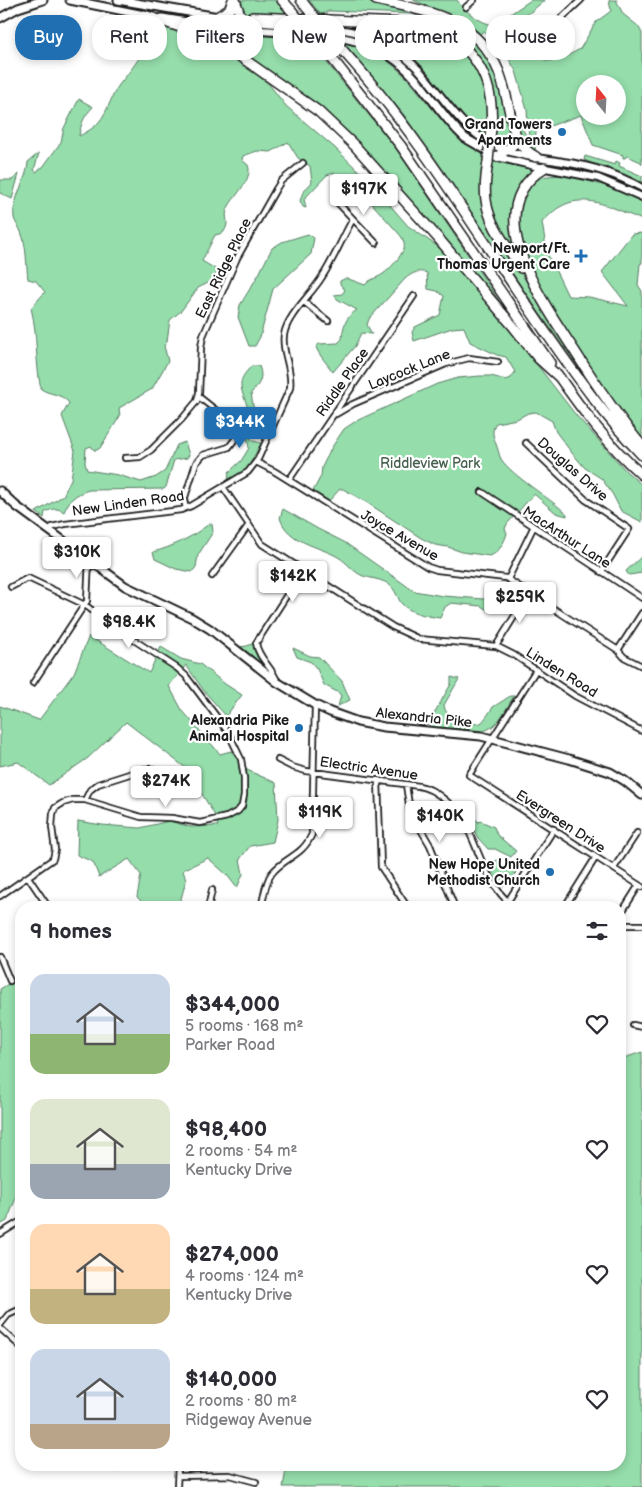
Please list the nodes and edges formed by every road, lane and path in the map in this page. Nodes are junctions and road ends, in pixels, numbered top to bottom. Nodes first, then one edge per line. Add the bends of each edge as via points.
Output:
1 (43, 0) edge
2 (70, 0) edge
3 (118, 0) edge
4 (234, 0) edge
5 (282, 0) edge
6 (300, 0) edge
7 (376, 0) edge
8 (474, 0) edge
9 (582, 0) edge
10 (466, 7) dead end
11 (144, 15) edge
12 (205, 15) edge
13 (220, 15) edge
14 (238, 15) edge
15 (566, 15) edge
16 (263, 17) edge
17 (0, 18) edge
18 (263, 26) edge
19 (263, 28) edge
20 (245, 60) edge
21 (515, 134) junction
22 (507, 151) junction
23 (498, 157) junction
24 (536, 157) junction
25 (303, 163) dead end
26 (544, 168) junction
27 (642, 188) edge
28 (642, 196) edge
29 (337, 202) dead end
30 (354, 219) junction
31 (376, 243) dead end
32 (540, 295) junction
33 (414, 296) dead end
34 (304, 302) junction
35 (328, 321) dead end
36 (498, 362) dead end
37 (560, 378) junction
38 (198, 397) junction
39 (332, 416) junction
40 (526, 443) dead end
41 (642, 446) edge
42 (642, 455) edge
43 (124, 458) dead end
44 (256, 462) junction
45 (642, 475) edge
46 (289, 480) junction
47 (223, 488) junction
48 (0, 490) edge
49 (482, 492) dead end
50 (186, 508) junction
51 (248, 526) junction
52 (533, 528) junction
53 (49, 530) junction
54 (89, 559) junction
55 (303, 570) junction
56 (601, 572) junction
57 (212, 576) dead end
58 (508, 579) junction
59 (11, 587) dead end
60 (529, 593) junction
61 (642, 598) edge
62 (84, 605) junction
63 (642, 613) edge
64 (496, 646) junction
65 (618, 650) junction
66 (642, 666) edge
67 (536, 670) junction
68 (277, 682) junction
69 (33, 683) dead end
70 (315, 705) junction
71 (642, 731) edge
72 (491, 739) junction
73 (278, 760) dead end
74 (314, 772) junction
75 (169, 777) dead end
76 (378, 780) junction
77 (406, 785) junction
78 (642, 795) edge
79 (84, 800) junction
80 (554, 829) junction
81 (637, 833) dead end
82 (596, 857) junction
83 (614, 868) junction
84 (28, 877) junction
85 (641, 886) edge
86 (212, 890) dead end
87 (0, 896) edge
88 (44, 901) edge
89 (210, 901) edge
90 (263, 901) edge
91 (403, 901) edge
92 (451, 901) edge
93 (508, 901) joint
94 (568, 901) edge
95 (626, 907) edge
96 (626, 925) edge
97 (642, 925) edge
98 (0, 957) edge
99 (10, 981) dead end
100 (633, 1025) dead end
101 (642, 1027) edge
102 (15, 1225) edge
103 (0, 1234) edge
104 (15, 1312) edge
105 (0, 1327) edge
106 (15, 1341) edge
107 (178, 1471) edge
108 (178, 1476) junction
109 (256, 1482) dead end
110 (177, 1487) edge

1 - 17 main road
2 - 11 main road
3 - 12 main road
4 - 13 highway via 229,10
4 - 14 highway
5 - 37 highway, bridge via 327,52 418,170
6 - 42 highway, bridge via 419,146 583,387
7 - 21 highway via 439,15 472,35 497,69
8 - 10 street
9 - 15 street
16 - 32 highway, bridge via 420,25 436,29 470,53 486,81 490,98 485,193 488,213
18 - 22 main road via 340,28 388,44 420,71 469,128
19 - 23 main road via 343,38 374,47 408,70 465,138
20 - 37 highway via 318,111 355,146 438,238 538,358
21 - 22 highway via 513,145
21 - 24 highway via 522,148
22 - 23 highway
22 - 24 main road
23 - 26 main road
24 - 27 main road via 591,168
25 - 38 street, East Ridge Place via 276,189 209,320 200,347
26 - 28 main road via 598,178
26 - 32 highway via 526,183 515,218 521,257
29 - 30 street
30 - 31 street
30 - 34 street, New Linden Road via 324,275
32 - 41 highway via 596,385
33 - 39 street, Riddle Place
34 - 35 street
34 - 44 street, New Linden Road via 284,330 292,377 290,388
36 - 39 street, Laycock Lane via 469,358 446,364
37 - 45 highway via 606,438
38 - 43 street via 188,413 151,450 140,457
38 - 50 street via 233,424 236,434 229,447 204,455 192,468 184,501
39 - 46 street, Riddle Place
40 - 56 street, Douglas Drive via 583,498 629,529
44 - 46 street, Joyce Avenue
44 - 47 street, New Linden Road via 248,472
46 - 58 street, Joyce Avenue via 428,567
47 - 50 street, New Linden Road
47 - 51 street, Linden Road
48 - 53 main road, Alexandria Pike
49 - 52 street, MacArthur Lane
50 - 53 street, New Linden Road via 65,524
51 - 55 street, Linden Road via 262,544
51 - 57 street
52 - 56 street, MacArthur Lane
52 - 58 street
53 - 54 main road, Alexandria Pike
54 - 62 street via 87,601
54 - 68 main road, Alexandria Pike via 125,586 192,618
55 - 64 street, Linden Road via 408,635 419,639
55 - 68 street via 256,644
56 - 61 street, MacArthur Lane
58 - 60 street, Joyce Avenue
59 - 62 street via 28,578
60 - 64 street
60 - 65 street, Joyce Avenue
62 - 69 street
62 - 79 street via 188,678 236,746 242,766 244,795 241,807 233,814 200,823 141,817
63 - 65 street
64 - 67 street, Linden Road
65 - 66 street, Joyce Avenue
67 - 71 street, Linden Road via 582,700
67 - 72 street
68 - 70 main road, Alexandria Pike
70 - 72 main road, Alexandria Pike via 358,722
70 - 74 street
72 - 78 main road, Alexandria Pike via 597,767 616,775
72 - 80 street, Evergreen Drive via 469,774
73 - 74 street, Electric Avenue via 292,768
74 - 76 street, Electric Avenue
74 - 90 street via 312,834 302,850 272,873
75 - 79 street via 145,769 97,785
76 - 77 street, Electric Avenue
76 - 91 street via 381,867
77 - 92 street via 410,811 430,845
77 - 93 street, Electric Avenue via 429,789 454,808 470,832 489,877
79 - 84 street via 66,802 55,808 52,827 55,856
80 - 82 street, Evergreen Drive
80 - 93 street
81 - 83 street
82 - 83 street, Evergreen Drive
82 - 94 street
83 - 85 street, Evergreen Drive
84 - 87 street
84 - 88 street
85 - 95 street
86 - 89 street
96 - 97 street
98 - 99 street
100 - 101 street
102 - 103 street
104 - 105 street via 8,1315
105 - 106 street
107 - 108 street
108 - 109 street via 230,1475
108 - 110 street

